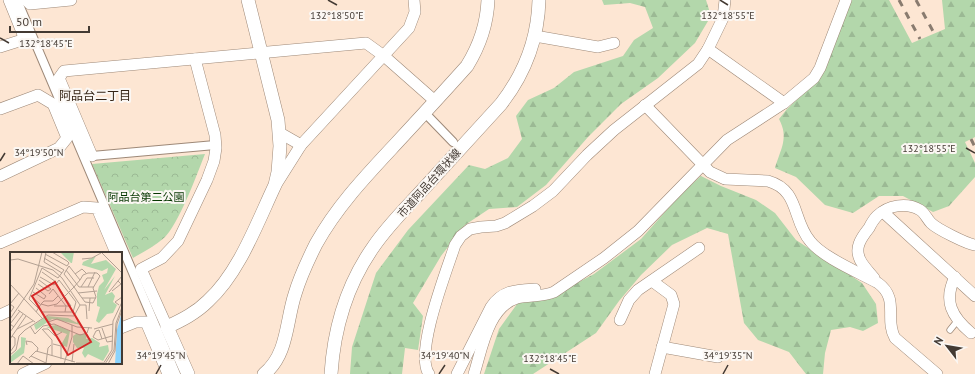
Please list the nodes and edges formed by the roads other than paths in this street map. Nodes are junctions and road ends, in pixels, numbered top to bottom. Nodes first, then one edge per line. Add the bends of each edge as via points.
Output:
1 (9, 0) edge
2 (17, 0) edge
3 (26, 0) edge
4 (71, 0) edge
5 (248, 0) edge
6 (414, 0) edge
7 (488, 0) edge
8 (539, 0) edge
9 (725, 0) edge
10 (846, 0) edge
11 (535, 36) junction
12 (614, 43) dead end
13 (0, 47) edge
14 (708, 48) junction
15 (262, 53) junction
16 (384, 56) junction
17 (195, 59) junction
18 (435, 101) junction
19 (784, 103) junction
20 (646, 104) junction
21 (0, 109) edge
22 (424, 112) junction
23 (280, 133) junction
24 (453, 142) dead end
25 (216, 145) junction
26 (301, 145) junction
27 (92, 156) joint
28 (703, 165) junction
29 (0, 176) edge
30 (275, 185) junction
31 (883, 212) junction
32 (0, 244) edge
33 (975, 245) edge
34 (699, 248) dead end
35 (116, 252) edge
36 (955, 277) junction
37 (652, 281) junction
38 (882, 286) junction
39 (560, 289) junction
40 (975, 296) edge
41 (10, 310) edge
42 (0, 315) edge
43 (620, 320) dead end
44 (958, 320) junction
45 (167, 327) junction
46 (122, 328) edge
47 (950, 330) dead end
48 (971, 333) dead end
49 (662, 347) junction
50 (718, 357) dead end
51 (44, 364) edge
52 (22, 374) edge
53 (168, 374) edge
54 (176, 374) edge
55 (188, 374) edge
56 (264, 374) edge
57 (331, 374) edge
58 (429, 374) edge
59 (457, 374) edge
60 (474, 374) edge
61 (655, 374) edge
62 (937, 374) edge

1 - 13 street via 24,37
2 - 54 street
3 - 4 street via 30,4
5 - 15 street
6 - 16 street via 415,12 409,28
7 - 18 street via 487,18 476,52
8 - 11 street, 市道阿品台環状線
9 - 14 street via 723,18
10 - 19 street via 819,71
11 - 12 street via 598,47
11 - 57 street, 市道阿品台環状線 via 527,62 511,91 390,225 366,258 343,307 336,334
14 - 19 street
14 - 20 street via 698,64
15 - 16 street via 366,43
15 - 17 street
15 - 23 street
16 - 18 street
16 - 26 street
17 - 25 street
17 - 27 street via 64,71 59,78
18 - 22 street
19 - 28 street via 727,140
20 - 28 street
20 - 58 street via 587,155 553,191 533,206 505,223 476,227 461,236 455,246 431,318 425,359
21 - 29 street via 38,95 53,104 67,138 59,148
22 - 24 street
22 - 56 street via 360,182 324,230 296,289 282,349 273,365
23 - 26 street
23 - 30 street via 280,159
25 - 27 street
25 - 45 street via 210,174 182,235 168,253 141,270
26 - 30 street
28 - 38 street via 722,179 762,180 779,185 791,198 802,230 814,246
28 - 39 street via 638,231
30 - 45 street via 230,277 196,312
31 - 33 street via 899,205 909,205 924,213 936,227
31 - 36 street
31 - 38 street via 877,216 858,249 861,263
32 - 35 street via 83,207 97,208
34 - 37 street
36 - 40 street
36 - 44 street via 951,285 949,303
37 - 43 street via 629,300
37 - 49 street via 671,295 674,304
38 - 62 street via 890,300 895,338
39 - 59 street via 513,290 498,298
39 - 60 street via 548,295 518,298 498,311 490,324
41 - 42 street
44 - 47 lane
44 - 48 street
45 - 55 street
46 - 53 street via 136,322 146,322
49 - 50 street
49 - 61 street
51 - 52 street

